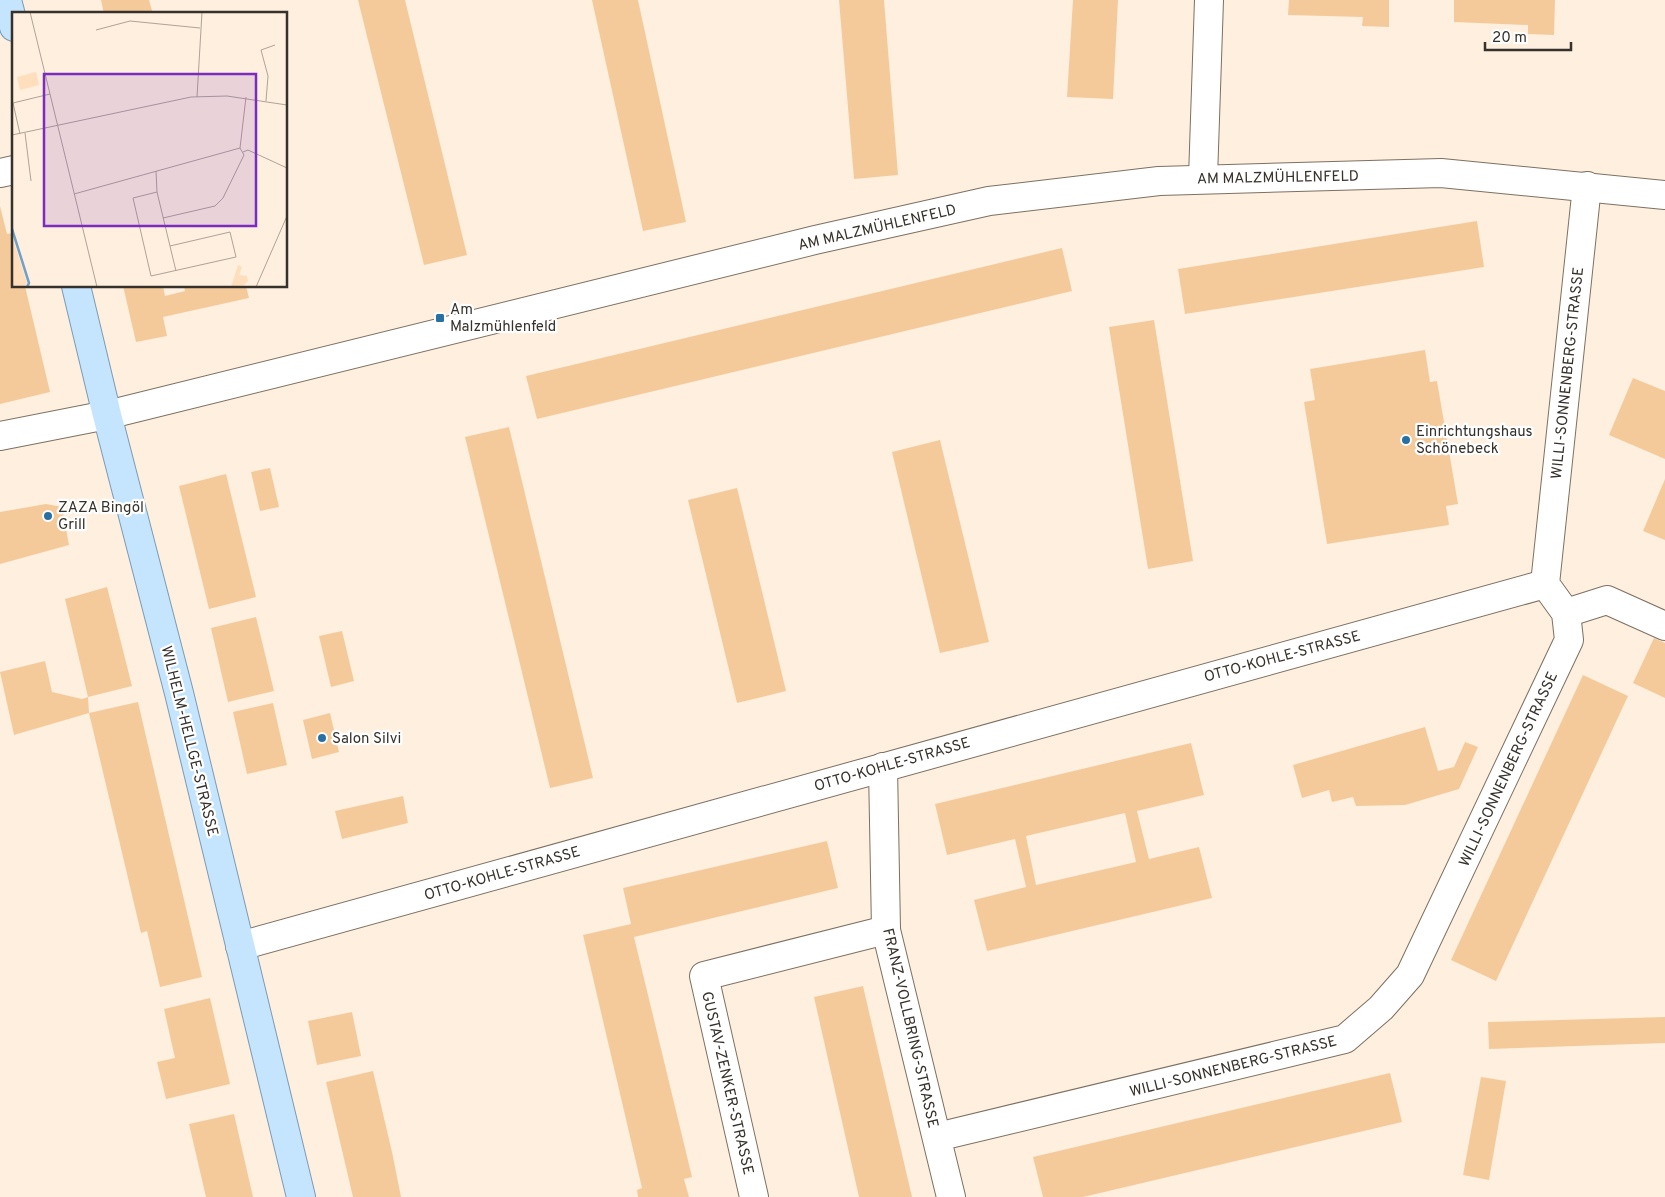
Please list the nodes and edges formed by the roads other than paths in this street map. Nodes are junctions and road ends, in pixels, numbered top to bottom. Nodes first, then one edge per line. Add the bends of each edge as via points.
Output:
1 (7, 0) edge
2 (1209, 0) edge
3 (12, 19) edge
4 (1203, 178) junction
5 (1587, 186) junction
6 (1665, 195) edge
7 (76, 288) edge
8 (107, 415) junction
9 (0, 436) edge
10 (1545, 584) junction
11 (1566, 613) junction
12 (1665, 626) edge
13 (883, 767) junction
14 (886, 930) junction
15 (240, 946) junction
16 (937, 1137) junction
17 (301, 1197) edge
18 (754, 1197) edge
19 (951, 1197) edge

1 - 3 main road
2 - 4 street
4 - 5 street, AM MALZMÜHLENFELD via 1441,173
4 - 8 street, AM MALZMÜHLENFELD via 981,203 815,240
5 - 6 street, AM MALZMÜHLENFELD
5 - 10 street, WILLI-SONNENBERG-STRASSE
7 - 8 main road, WILHELM-HELLGE-STRASSE
8 - 9 street, AM MALZMÜHLENFELD
8 - 15 main road, WILHELM-HELLGE-STRASSE
10 - 11 street, WILLI-SONNENBERG-STRASSE
10 - 13 street, OTTO-KOHLE-STRASSE
11 - 12 street via 1607,600
11 - 16 street, WILLI-SONNENBERG-STRASSE via 1569,640 1410,974 1381,1008 1346,1038
13 - 14 street, FRANZ-VOLLBRING-STRASSE
13 - 15 street, OTTO-KOHLE-STRASSE
14 - 16 street, FRANZ-VOLLBRING-STRASSE
14 - 18 street, GUSTAV-ZENKER-STRASSE via 704,976
15 - 17 main road, WILHELM-HELLGE-STRASSE
16 - 19 street, FRANZ-VOLLBRING-STRASSE

